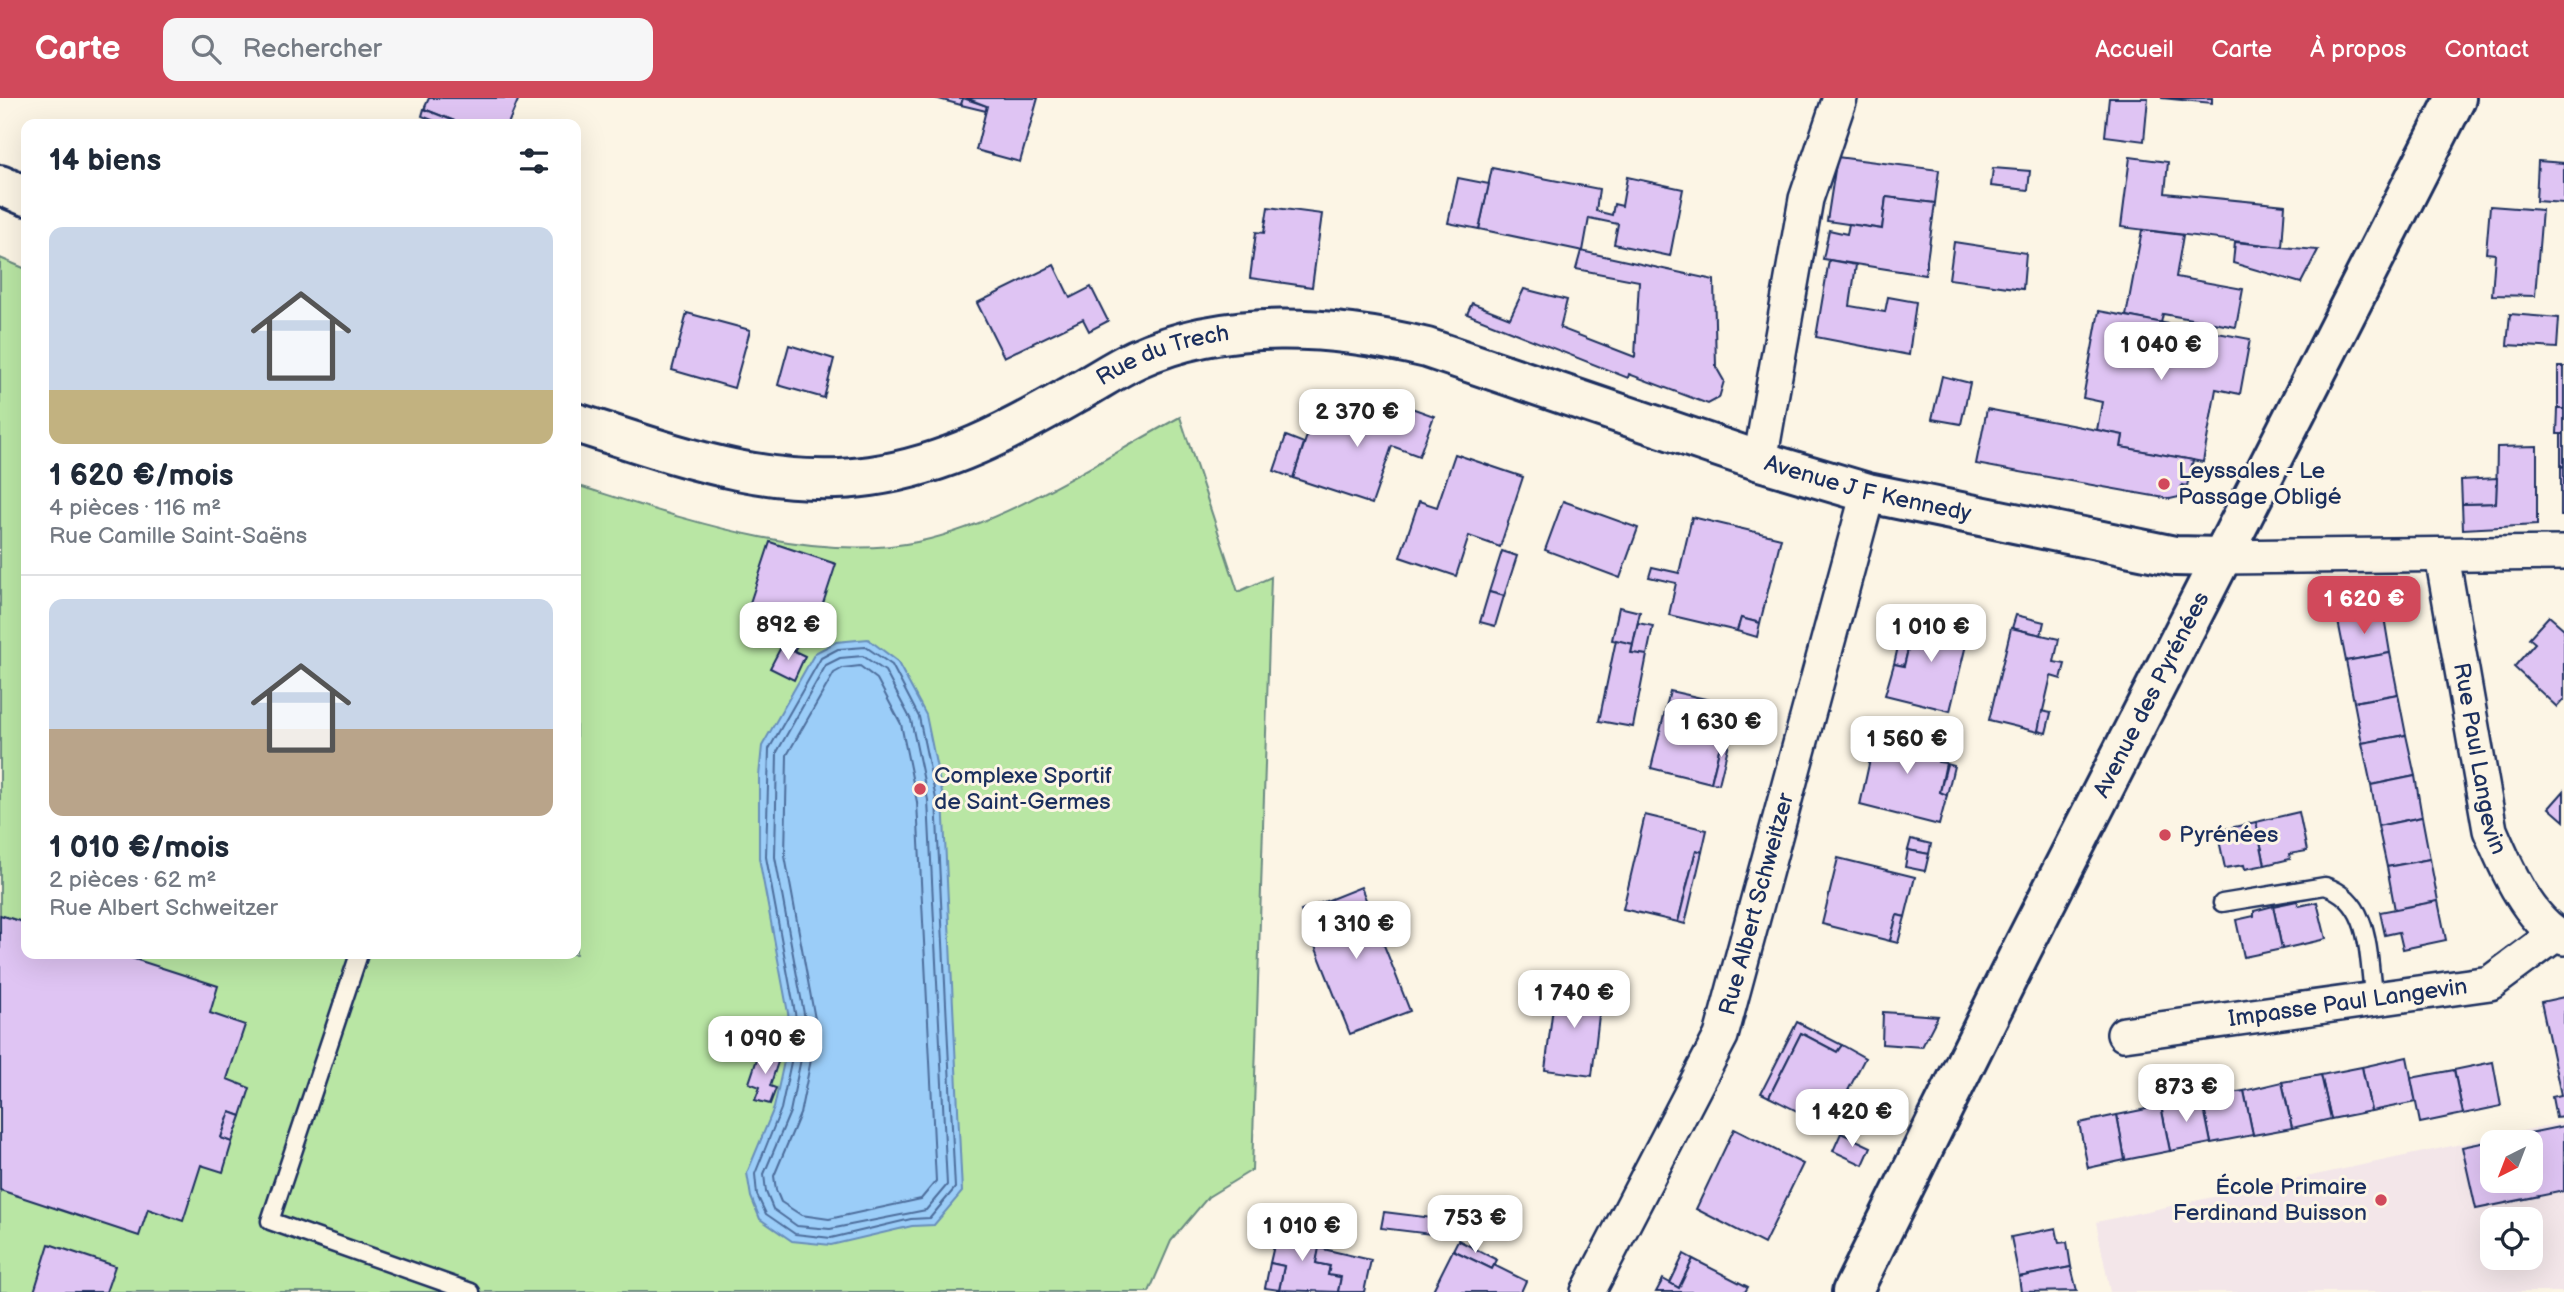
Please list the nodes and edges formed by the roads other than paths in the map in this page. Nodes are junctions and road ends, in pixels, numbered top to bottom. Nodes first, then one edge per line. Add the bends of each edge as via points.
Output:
1 (1840, 98) edge
2 (2456, 98) edge
3 (0, 185) edge
4 (21, 194) edge
5 (581, 425) edge
6 (1760, 461) junction
7 (1868, 492) junction
8 (2564, 553) edge
9 (2442, 556) junction
10 (2221, 557) junction
11 (2222, 903) dead end
12 (2560, 936) edge
13 (357, 959) edge
14 (2374, 1000) junction
15 (2124, 1034) dead end
16 (471, 1292) edge
17 (1588, 1292) edge
18 (1852, 1292) edge

1 - 6 street, Avenue J F Kennedy via 1806,199
2 - 10 street, Avenue des Pyrénées
3 - 4 street
5 - 6 street, Rue du Trech via 713,466 759,475 868,476 937,461 978,446 1136,359 1181,344 1228,334 1315,328 1427,348
6 - 7 street, Avenue J F Kennedy
7 - 10 street, Avenue J F Kennedy via 2175,556
7 - 17 street, Rue Albert Schweitzer via 1721,1036
8 - 9 street
9 - 10 street
9 - 12 street, Rue Paul Langevin via 2490,830 2506,869 2527,902
10 - 18 street, Avenue des Pyrénées
11 - 14 lane via 2325,886 2338,891 2361,914
12 - 14 street, Impasse Paul Langevin via 2490,983
13 - 16 lane via 270,1221
14 - 15 street, Impasse Paul Langevin

